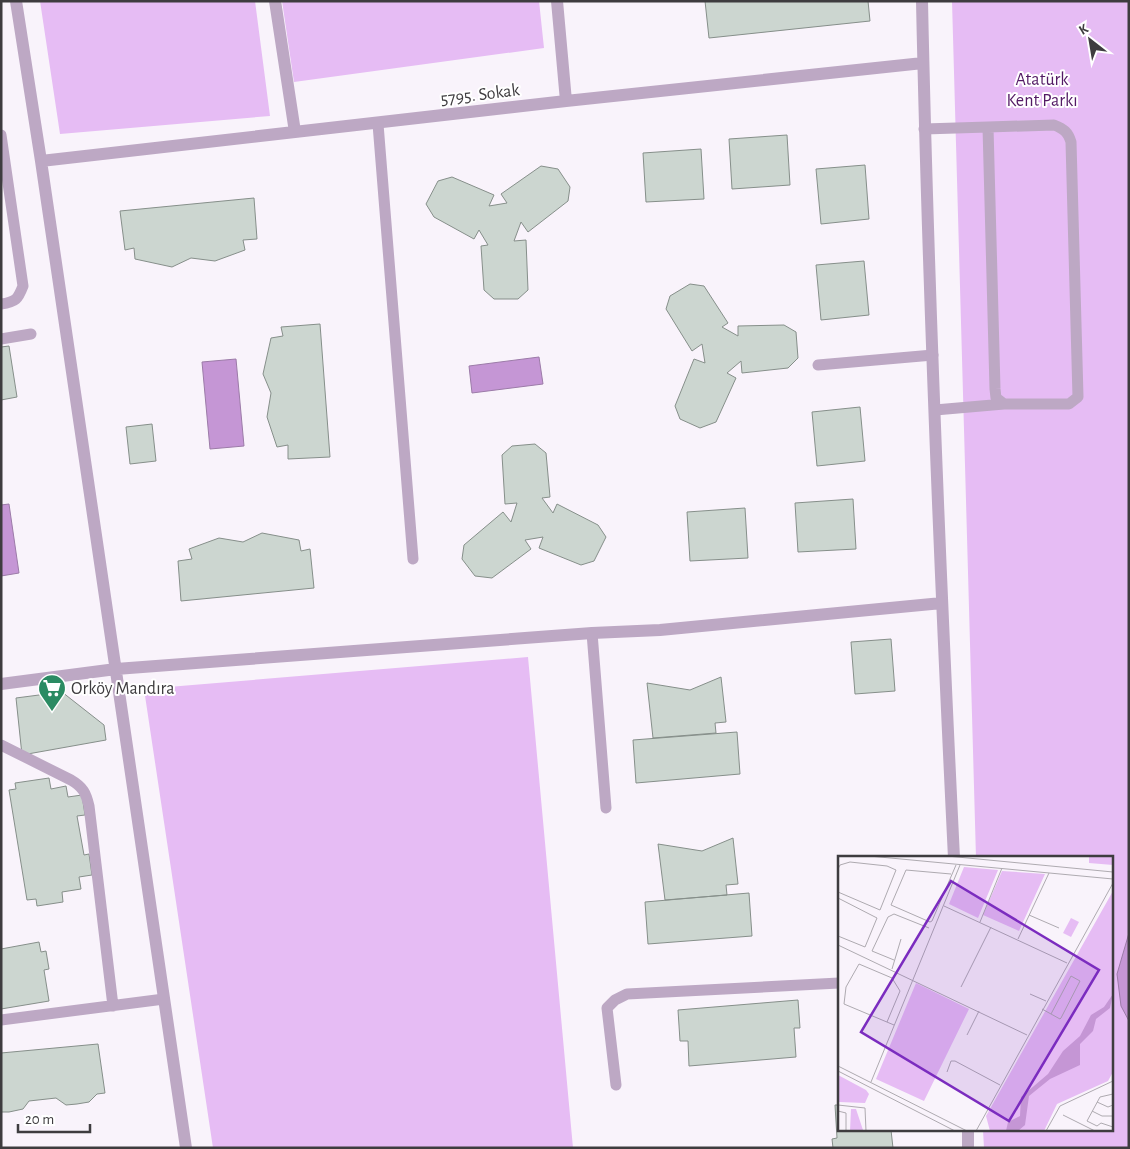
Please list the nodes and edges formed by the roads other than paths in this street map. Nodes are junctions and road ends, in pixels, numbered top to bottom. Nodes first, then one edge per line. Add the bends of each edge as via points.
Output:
1 (16, 1) edge
2 (275, 1) edge
3 (557, 1) edge
4 (922, 1) edge
5 (923, 63) junction
6 (566, 101) junction
7 (378, 124) junction
8 (988, 127) junction
9 (924, 129) junction
10 (295, 132) junction
11 (1, 135) edge
12 (41, 161) junction
13 (1, 304) edge
14 (31, 334) dead end
15 (1, 339) edge
16 (933, 355) junction
17 (818, 365) dead end
18 (1004, 404) junction
19 (935, 410) junction
20 (413, 559) dead end
21 (942, 602) junction
22 (592, 633) junction
23 (116, 670) junction
24 (1, 684) edge
25 (1, 745) edge
26 (606, 808) dead end
27 (954, 856) edge
28 (838, 983) edge
29 (164, 999) junction
30 (113, 1006) junction
31 (1, 1020) edge
32 (616, 1085) dead end
33 (968, 1132) edge
34 (186, 1148) edge
35 (968, 1148) edge

1 - 12 street
2 - 10 street
3 - 6 street
4 - 5 street
5 - 6 street, 5795. Sokak
5 - 9 street
6 - 7 street, 5795. Sokak
7 - 10 street, 5795. Sokak
7 - 20 lane
8 - 9 lane
8 - 18 lane via 994,389 996,398
8 - 18 lane via 1054,125 1068,134 1071,142 1078,396 1070,404
9 - 16 street
10 - 12 street, 5795. Sokak
11 - 13 lane via 23,286 18,299
12 - 23 street
14 - 15 lane
16 - 17 lane
16 - 19 street
18 - 19 lane
19 - 21 street
21 - 22 street via 660,630
21 - 27 street
22 - 23 street
22 - 26 lane
23 - 24 street
23 - 29 street
25 - 30 lane via 72,780 86,794
28 - 32 lane via 626,994 607,1008
29 - 30 lane
29 - 34 street
30 - 31 lane
33 - 35 street

